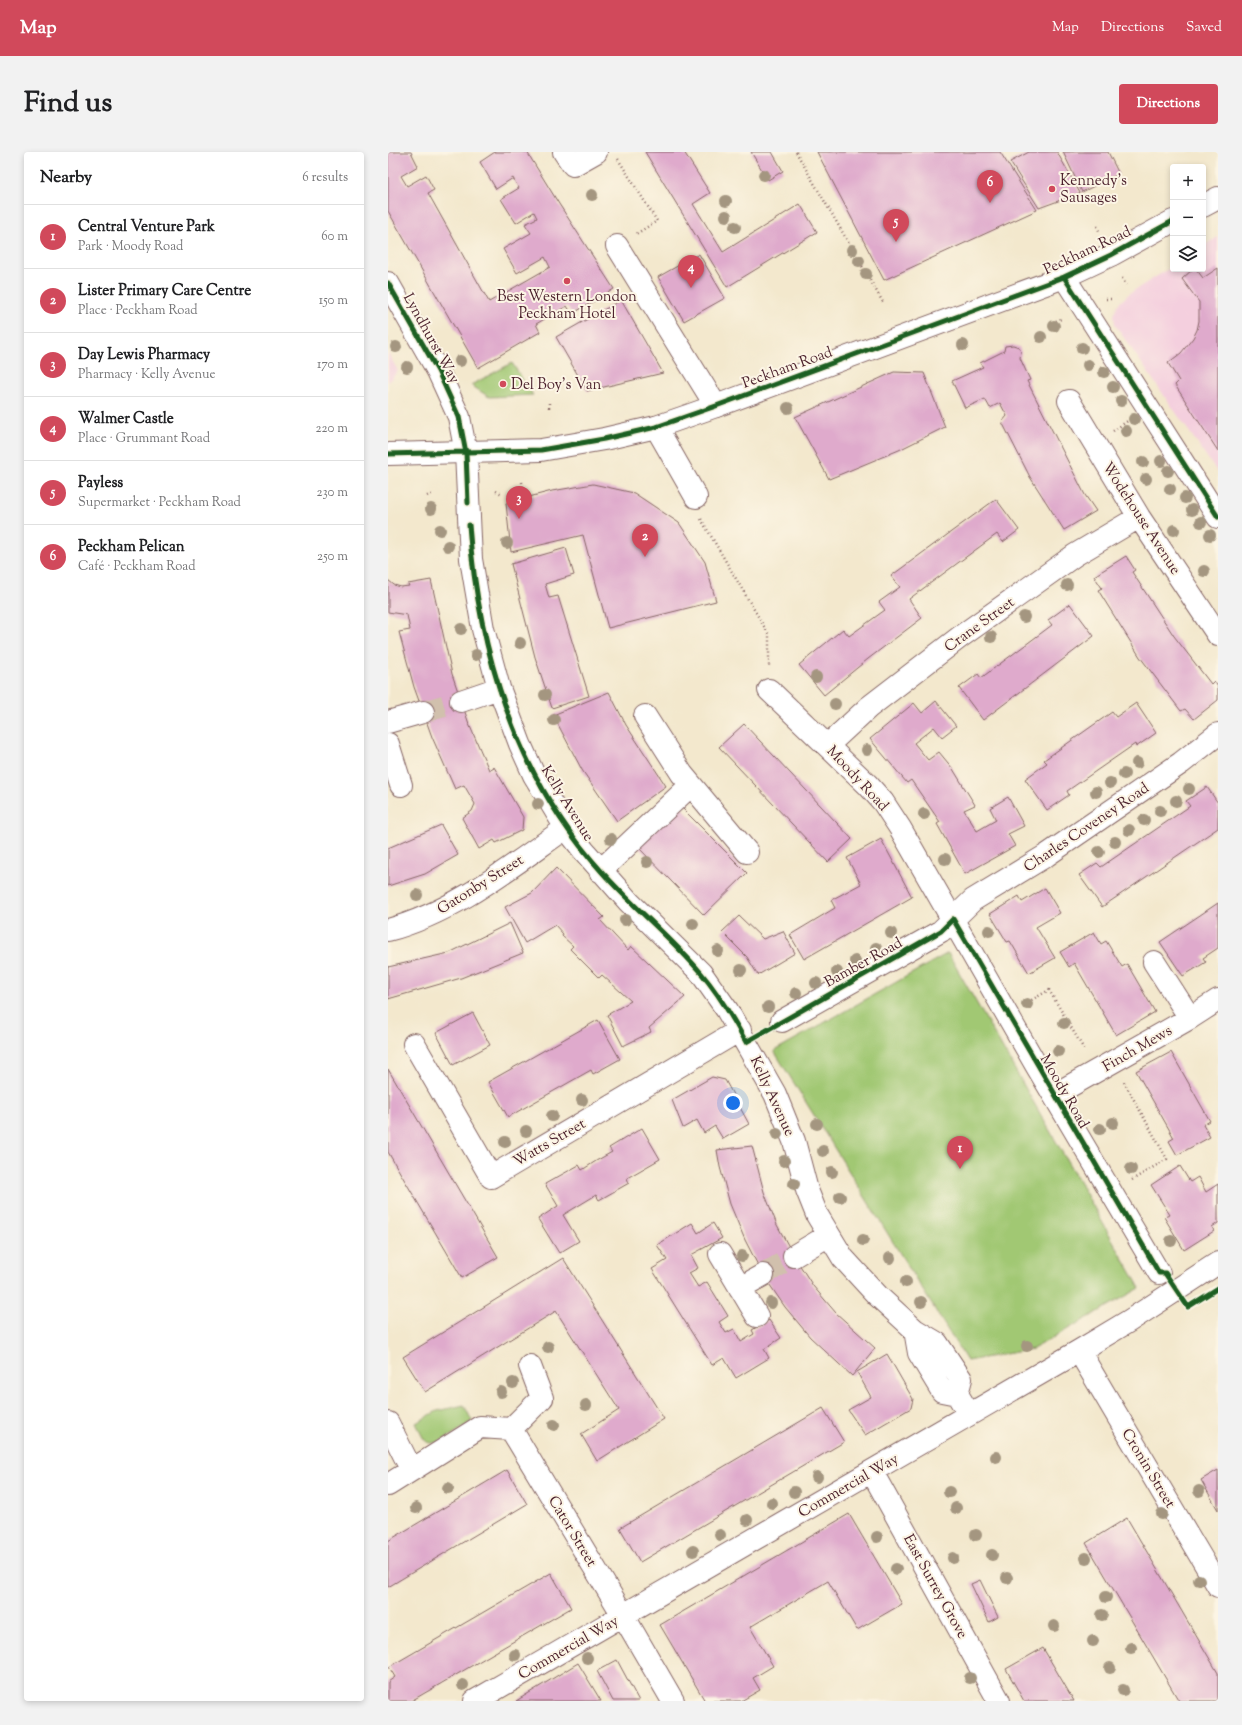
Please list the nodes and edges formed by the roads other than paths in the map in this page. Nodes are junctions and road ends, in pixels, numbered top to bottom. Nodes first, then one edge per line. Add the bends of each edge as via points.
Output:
1 (596, 152) edge
2 (569, 159) edge
3 (1218, 198) edge
4 (1206, 204) edge
5 (1170, 223) edge
6 (617, 246) road end
7 (1064, 277) junction
8 (388, 283) edge
9 (1069, 401) dead end
10 (716, 406) junction
11 (656, 427) junction
12 (466, 452) junction
13 (388, 454) edge
14 (696, 497) road end
15 (1140, 517) junction
16 (1218, 517) edge
17 (1218, 635) edge
18 (499, 688) junction
19 (769, 690) road end
20 (461, 701) tunnel mouth
21 (423, 712) tunnel mouth
22 (645, 716) dead end
23 (388, 722) edge
24 (1218, 734) edge
25 (388, 744) edge
26 (828, 745) junction
27 (401, 785) dead end
28 (691, 785) junction
29 (566, 828) junction
30 (747, 852) dead end
31 (600, 871) junction
32 (953, 919) junction
33 (388, 930) edge
34 (1154, 962) dead end
35 (1218, 1000) edge
36 (1190, 1018) junction
37 (782, 1021) dead end
38 (740, 1030) junction
39 (414, 1044) dead end
40 (1054, 1095) junction
41 (829, 1236) junction
42 (720, 1254) dead end
43 (794, 1256) tunnel mouth
44 (1218, 1263) edge
45 (1158, 1273) dead end
46 (763, 1275) tunnel mouth
47 (740, 1288) junction
48 (756, 1316) dead end
49 (1079, 1351) junction
50 (530, 1366) dead end
51 (969, 1414) junction
52 (388, 1423) edge
53 (511, 1429) junction
54 (412, 1469) junction
55 (872, 1472) junction
56 (388, 1485) edge
57 (1218, 1586) edge
58 (623, 1615) junction
59 (475, 1701) edge
60 (673, 1701) edge
61 (1000, 1701) edge

1 - 2 main road
3 - 4 main road
5 - 7 main road, Peckham Road
6 - 10 main road
7 - 10 main road, Peckham Road
7 - 16 main road
8 - 12 main road, Lyndhurst Way via 450,394 459,417
9 - 15 main road, Wodehouse Avenue
10 - 11 main road, Peckham Road
11 - 12 main road, Peckham Road via 540,450
11 - 14 main road
12 - 13 main road, Peckham Road
12 - 18 main road, Kelly Avenue via 469,525 476,594
15 - 17 main road, Wodehouse Avenue
15 - 26 main road, Crane Street via 1075,555 960,637 869,707
18 - 20 main road
18 - 29 main road, Kelly Avenue via 534,775
19 - 26 main road, Moody Road
21 - 23 main road
22 - 28 main road
24 - 32 main road, Charles Coveney Road via 1047,856 973,900
25 - 27 main road
26 - 32 main road, Moody Road via 883,802
28 - 30 main road
28 - 31 main road
29 - 31 main road, Kelly Avenue
29 - 33 main road, Gatonby Street via 461,899 421,919
31 - 38 main road, Kelly Avenue via 701,973
32 - 37 main road, Bamber Road via 941,931
32 - 40 main road, Moody Road
34 - 36 main road
35 - 36 main road, Finch Mews
36 - 40 main road, Finch Mews
38 - 39 main road, Watts Street via 491,1177
38 - 41 main road, Kelly Avenue via 775,1094 794,1141 817,1215
40 - 45 main road, Moody Road
41 - 43 main road
41 - 51 main road, Kelly Avenue via 843,1258 860,1277 915,1330 919,1353 942,1391 957,1394
42 - 47 main road
44 - 49 main road, Commercial Way
46 - 47 main road
47 - 48 main road
49 - 51 main road, Commercial Way
49 - 57 main road, Cronin Street
50 - 53 main road via 542,1398
51 - 55 main road, Commercial Way
52 - 54 main road
53 - 54 main road via 480,1427
53 - 58 main road, Cator Street
54 - 56 main road
55 - 58 main road, Commercial Way
55 - 61 main road, East Surrey Grove
58 - 59 main road, Commercial Way
58 - 60 main road, Cator Street

